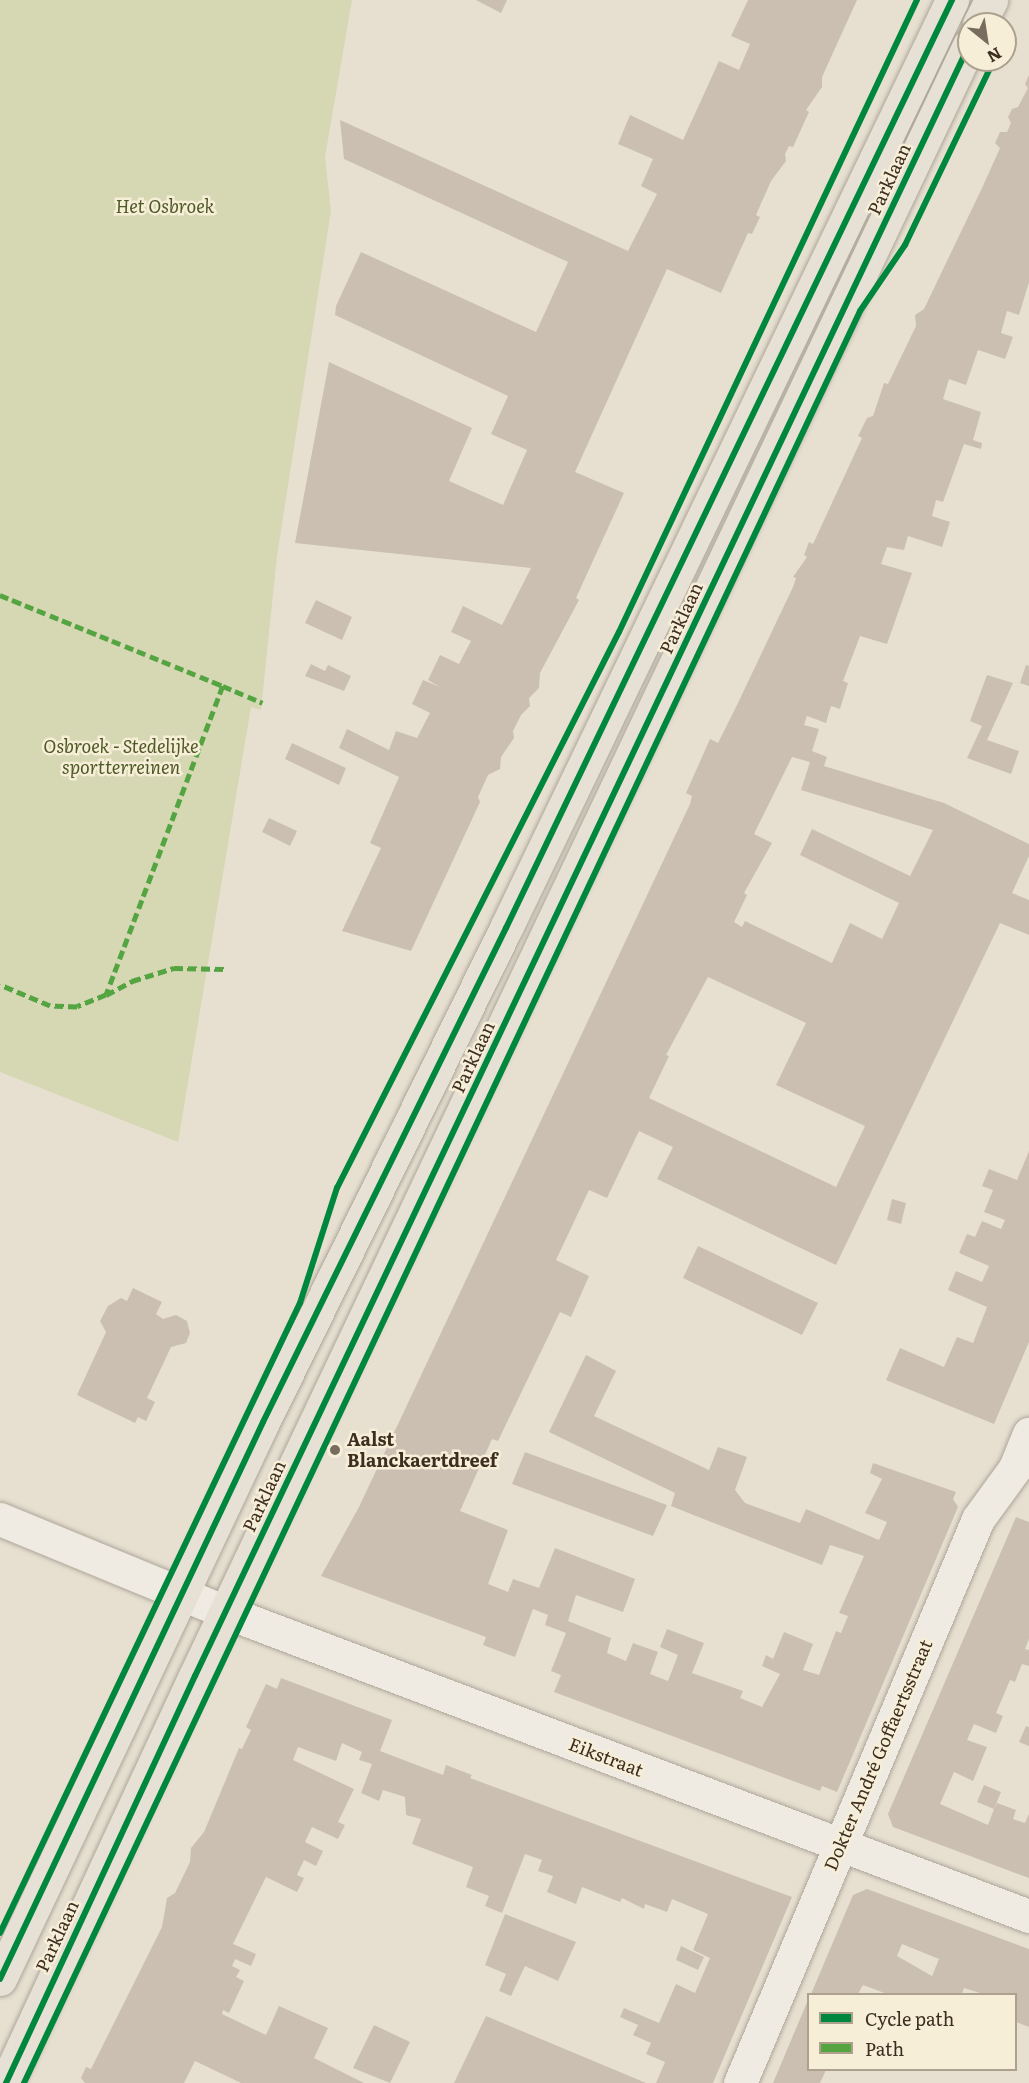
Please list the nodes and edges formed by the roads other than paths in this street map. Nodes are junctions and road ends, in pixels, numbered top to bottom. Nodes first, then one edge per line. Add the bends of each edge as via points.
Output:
1 (952, 0) edge
2 (957, 70) edge
3 (1029, 1434) edge
4 (0, 1519) edge
5 (184, 1593) junction
6 (226, 1612) junction
7 (839, 1846) junction
8 (1029, 1916) edge
9 (0, 1979) edge
10 (6, 2083) edge
11 (740, 2083) edge

1 - 5 main road, Parklaan via 496,949 263,1422
2 - 6 main road, Parklaan
3 - 7 street, Dokter André Goffaertsstraat via 1015,1468 978,1519
4 - 5 street, Eikstraat
5 - 6 street, Eikstraat
5 - 9 main road, Parklaan
6 - 7 street, Eikstraat
6 - 10 main road, Parklaan
7 - 8 street, Eikstraat
7 - 11 street, Dokter André Goffaertsstraat

